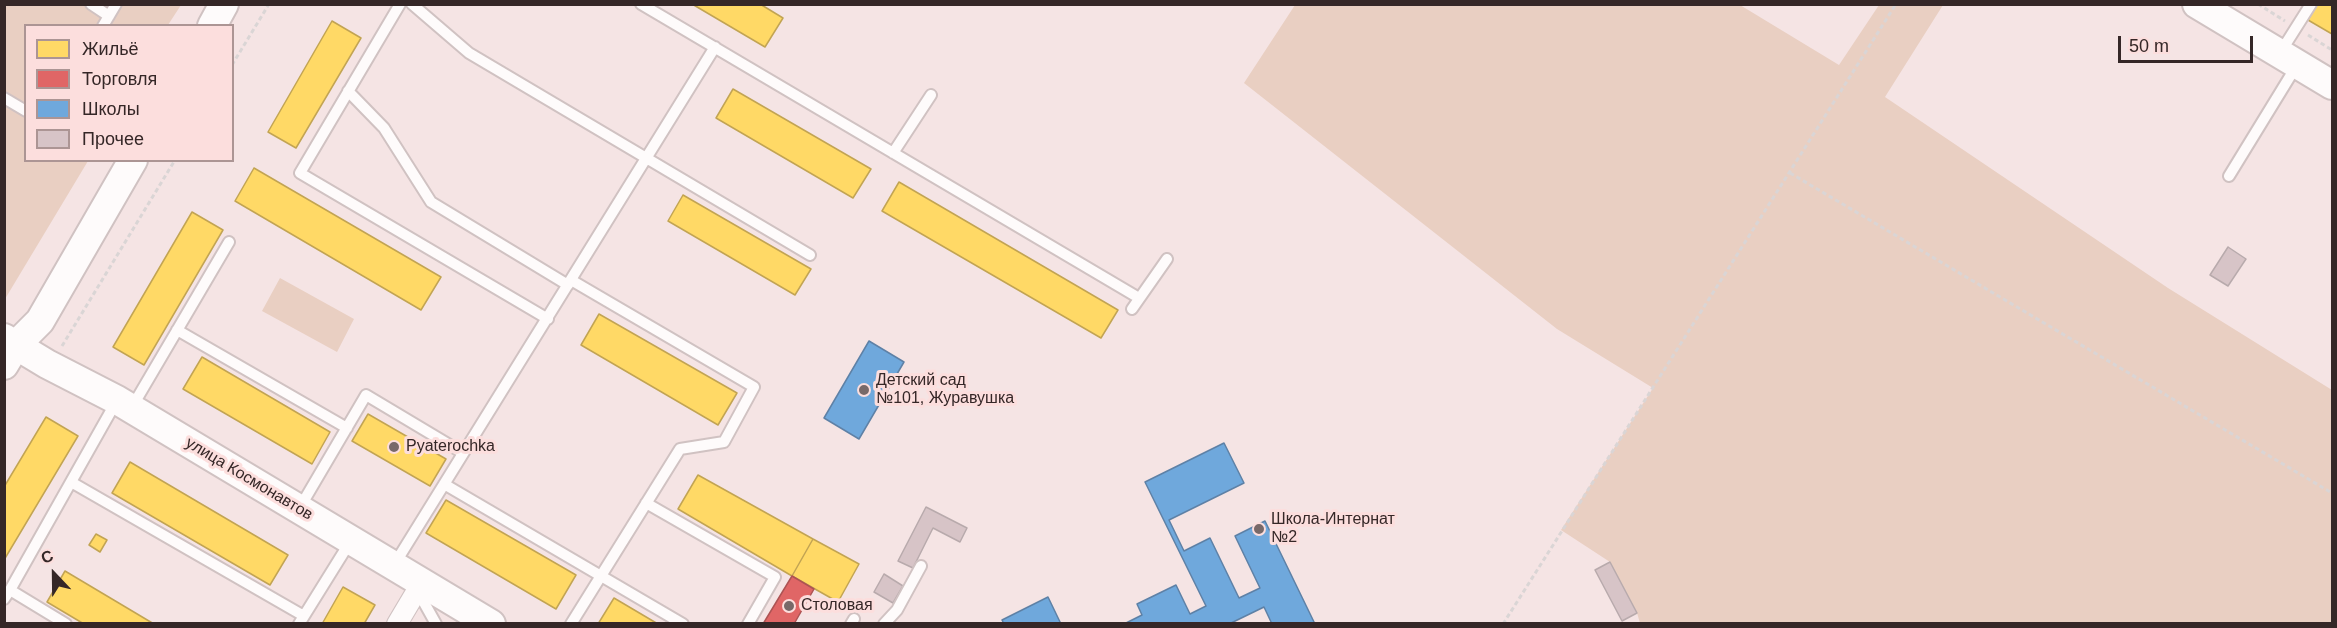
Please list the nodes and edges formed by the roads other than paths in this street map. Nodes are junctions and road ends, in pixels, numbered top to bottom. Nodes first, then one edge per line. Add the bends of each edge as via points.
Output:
1 (91, 4) edge
2 (116, 4) edge
3 (224, 4) edge
4 (400, 4) edge
5 (412, 4) edge
6 (641, 4) edge
7 (2197, 4) edge
8 (2310, 4) edge
9 (106, 21) edge
10 (213, 24) edge
11 (715, 48) junction
12 (2289, 59) junction
13 (2332, 86) edge
14 (348, 91) junction
15 (931, 95) dead end
16 (4, 98) edge
17 (24, 110) edge
18 (893, 153) junction
19 (647, 158) junction
20 (133, 162) edge
21 (2229, 176) dead end
22 (229, 242) dead end
23 (810, 255) dead end
24 (1167, 259) dead end
25 (570, 283) junction
26 (1139, 298) junction
27 (1132, 309) dead end
28 (548, 318) junction
29 (177, 330) junction
30 (8, 350) edge
31 (124, 404) junction
32 (346, 428) junction
33 (463, 453) junction
34 (71, 482) junction
35 (444, 484) junction
36 (646, 503) junction
37 (299, 509) junction
38 (351, 540) junction
39 (393, 565) junction
40 (921, 566) dead end
41 (601, 576) junction
42 (419, 586) junction
43 (7, 595) edge
44 (302, 620) edge
45 (66, 624) edge
46 (397, 624) edge
47 (436, 624) edge
48 (491, 624) edge
49 (571, 624) edge
50 (683, 624) edge
51 (748, 624) edge
52 (884, 624) edge

1 - 9 lane
2 - 9 lane
3 - 10 street
4 - 14 lane
5 - 19 lane via 469,53
6 - 11 lane
7 - 12 street
8 - 12 lane
11 - 18 lane
11 - 19 lane
12 - 13 street
12 - 21 lane
14 - 25 lane via 384,128 430,202
14 - 28 lane via 300,173
15 - 18 lane
16 - 17 lane
18 - 26 lane
19 - 23 lane
19 - 25 lane
20 - 30 street via 40,321
22 - 29 lane
24 - 26 lane
25 - 28 lane
25 - 36 lane via 754,387 724,442 680,449
26 - 27 lane
28 - 33 lane
29 - 31 lane
29 - 32 lane
30 - 31 street, улица Космонавтов via 47,364
31 - 34 lane
31 - 37 street, улица Космонавтов
32 - 33 lane via 366,395
32 - 37 lane
33 - 35 lane
34 - 43 lane
34 - 44 lane
35 - 39 lane
35 - 41 lane
36 - 41 lane
36 - 51 lane via 774,577
37 - 38 street, улица Космонавтов
38 - 39 street, улица Космонавтов
38 - 44 lane
39 - 42 street, улица Космонавтов
40 - 52 lane via 897,610
41 - 49 lane
41 - 50 lane
42 - 46 street
42 - 47 lane
42 - 48 street, улица Космонавтов
43 - 45 lane

